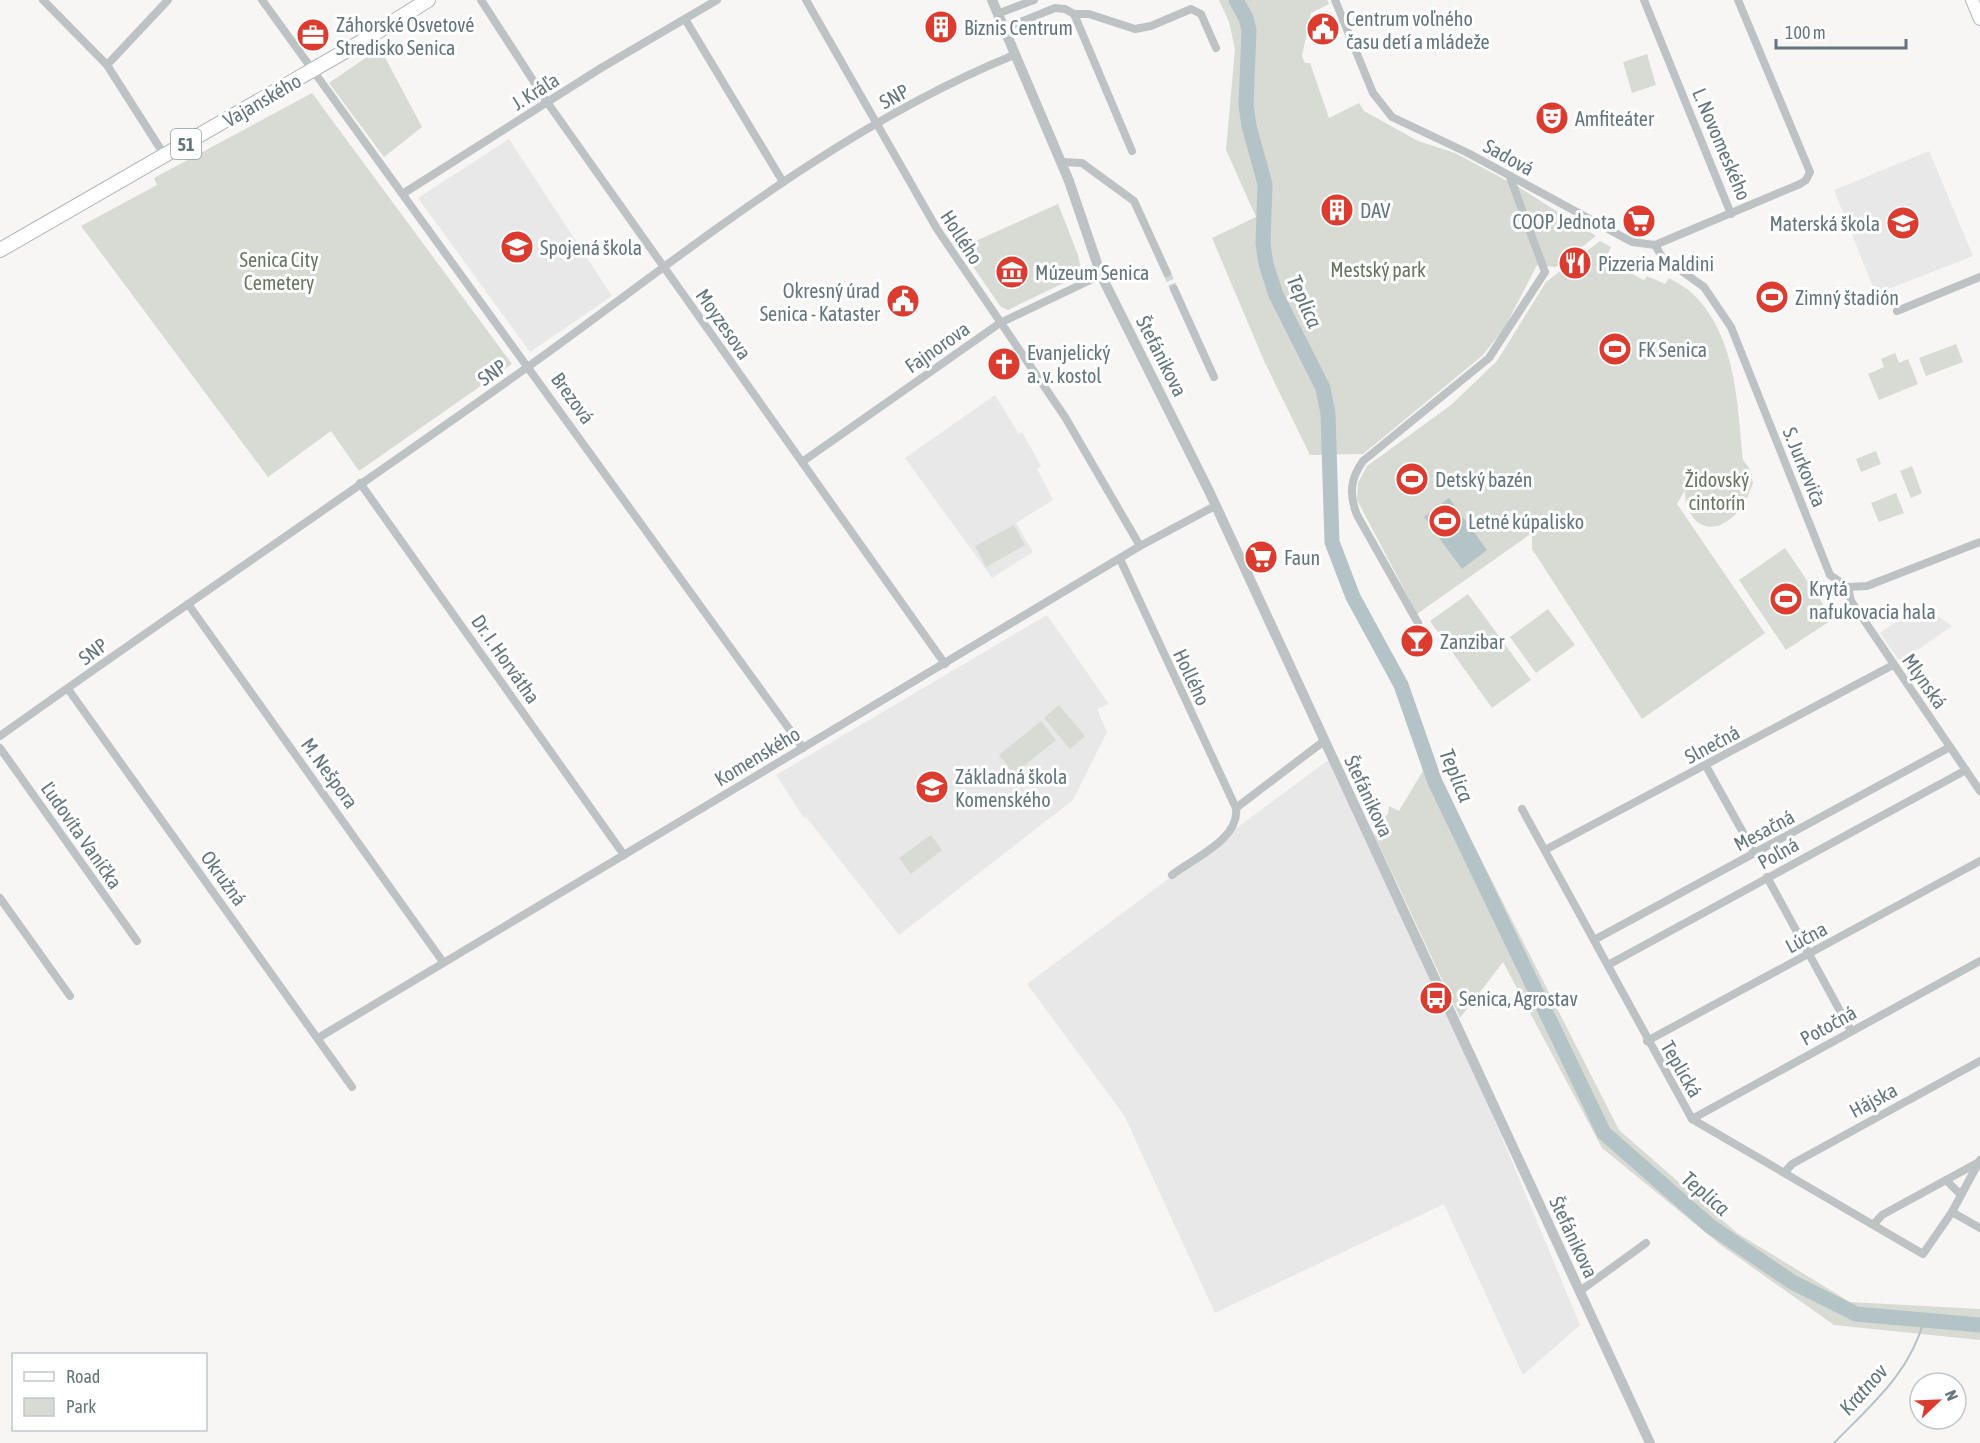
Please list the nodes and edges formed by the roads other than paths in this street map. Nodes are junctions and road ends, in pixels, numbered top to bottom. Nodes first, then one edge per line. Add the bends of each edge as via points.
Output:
1 (43, 0) edge
2 (168, 0) edge
3 (261, 0) edge
4 (428, 0) edge
5 (481, 0) edge
6 (717, 0) edge
7 (806, 0) edge
8 (992, 0) edge
9 (1034, 0) edge
10 (1335, 0) edge
11 (1644, 0) edge
12 (1738, 0) edge
13 (1972, 0) edge
14 (997, 14) junction
15 (1074, 14) junction
16 (685, 19) junction
17 (1980, 19) edge
18 (1003, 29) junction
19 (1216, 48) dead end
20 (1014, 55) junction
21 (107, 65) junction
22 (313, 70) junction
23 (547, 102) junction
24 (878, 123) junction
25 (1132, 151) dead end
26 (165, 156) junction
27 (1062, 162) junction
28 (1510, 177) junction
29 (783, 182) junction
30 (404, 193) junction
31 (1731, 214) junction
32 (1655, 245) junction
33 (0, 250) edge
34 (664, 268) junction
35 (1167, 273) tunnel mouth
36 (1101, 275) junction
37 (1980, 277) edge
38 (1174, 289) tunnel mouth
39 (1898, 311) dead end
40 (1000, 323) junction
41 (529, 366) junction
42 (1214, 376) dead end
43 (802, 462) junction
44 (360, 483) junction
45 (1215, 506) junction
46 (1980, 542) edge
47 (1140, 546) junction
48 (1120, 559) junction
49 (1848, 587) junction
50 (188, 604) junction
51 (1418, 623) dead end
52 (945, 664) junction
53 (1893, 665) junction
54 (68, 689) junction
55 (0, 736) edge
56 (1324, 741) junction
57 (1950, 747) junction
58 (0, 748) edge
59 (803, 748) junction
60 (1706, 766) junction
61 (1965, 770) junction
62 (1980, 791) edge
63 (1236, 808) junction
64 (1522, 808) dead end
65 (1545, 850) junction
66 (1755, 854) junction
67 (624, 855) junction
68 (1980, 861) edge
69 (1172, 874) dead end
70 (1767, 877) junction
71 (0, 898) edge
72 (1594, 940) junction
73 (137, 941) dead end
74 (1809, 954) junction
75 (1980, 961) edge
76 (443, 962) junction
77 (1608, 965) junction
78 (70, 996) dead end
79 (1851, 1031) junction
80 (318, 1038) junction
81 (1647, 1041) junction
82 (1980, 1061) edge
83 (352, 1086) dead end
84 (1692, 1119) junction
85 (1979, 1161) edge
86 (1785, 1172) junction
87 (1946, 1180) junction
88 (1961, 1195) junction
89 (1952, 1212) junction
90 (1874, 1224) junction
91 (1980, 1228) edge
92 (1646, 1243) dead end
93 (1580, 1291) junction
94 (1650, 1443) edge

1 - 21 street
2 - 21 street
3 - 22 street, Brezová
4 - 22 main road, Vajanského / 51
5 - 23 street, Moyzesova
6 - 16 street, J. Kráľa
7 - 24 street, Hollého
8 - 14 street, Štefánikova
9 - 14 street
10 - 28 street, Sadová via 1373,93 1392,117
11 - 31 street, L. Novomeského
12 - 31 street, L. Novomeského via 1810,172 1800,184
13 - 17 main road
14 - 18 street, Štefánikova
15 - 18 street via 1055,8
15 - 19 street via 1089,14 1135,29 1191,9 1201,14
15 - 25 street
16 - 23 street, J. Kráľa
16 - 29 street
18 - 20 street, Štefánikova
20 - 24 street, SNP
20 - 27 street, Štefánikova
21 - 26 street
22 - 26 main road, Vajanského / 51
22 - 30 street, Brezová
23 - 30 street, J. Kráľa
23 - 34 street, Moyzesova
24 - 29 street, SNP
24 - 40 street, Hollého via 937,229
26 - 33 main road, Vajanského / 51
27 - 35 street via 1082,163 1134,201
27 - 36 street, Štefánikova
28 - 32 street, Sadová via 1632,242
28 - 51 street via 1545,272 1489,358 1363,461 1351,486 1357,515
29 - 34 street, SNP
30 - 41 street, Brezová
31 - 32 street
32 - 49 street, S. Jurkoviča via 1662,257 1704,287 1731,327 1830,575
34 - 41 street, SNP
34 - 43 street, Moyzesova
36 - 40 street, Fajnorova
36 - 45 street, Štefánikova
37 - 39 street
38 - 42 street, Štefánikova
40 - 43 street, Fajnorova
40 - 47 street, Hollého via 1065,417
41 - 44 street, SNP
41 - 59 street, Brezová
43 - 52 street, Moyzesova
44 - 50 street, SNP
44 - 67 street, Dr. I. Horvátha
45 - 47 street, Komenského
45 - 56 street, Štefánikova
46 - 49 street via 1868,586
47 - 48 street, Komenského
48 - 52 street, Komenského
48 - 63 street, Hollého
49 - 53 street, Mlynská via 1851,602
50 - 54 street, SNP
50 - 76 street, M. Nešpora
52 - 59 street, Komenského
53 - 57 street, Mlynská
53 - 60 street, Slnečná
54 - 55 street, SNP
54 - 80 street, Okružná
56 - 63 street
56 - 93 street, Štefánikova
57 - 61 street, Mlynská
57 - 66 street, Mesačná
58 - 73 street, Ľudovíta Vaníčka
59 - 67 street, Komenského
60 - 65 street, Slnečná
60 - 66 street
61 - 62 street, Mlynská
61 - 70 street, Poľná
63 - 69 street via 1235,824 1227,835
64 - 65 street, Teplická
65 - 72 street, Teplická
66 - 72 street, Mesačná
67 - 76 street, Komenského
68 - 74 street, Lúčna
70 - 74 street
70 - 77 street, Poľná
71 - 78 street
72 - 77 street, Teplická
74 - 79 street
74 - 81 street, Lúčna
75 - 79 street, Potočná
76 - 80 street, Komenského
77 - 81 street, Teplická
79 - 84 street, Potočná
80 - 83 street, Okružná
81 - 84 street, Teplická
82 - 86 street, Hájska via 1846,1133
84 - 86 street, Teplická
85 - 87 street, Teplická
85 - 88 street, Teplická
86 - 90 street, Teplická
87 - 88 street
87 - 90 street, Teplická via 1882,1215
88 - 89 street, Teplická
89 - 90 street, Teplická via 1923,1254
89 - 91 street
92 - 93 street
93 - 94 street, Štefánikova

